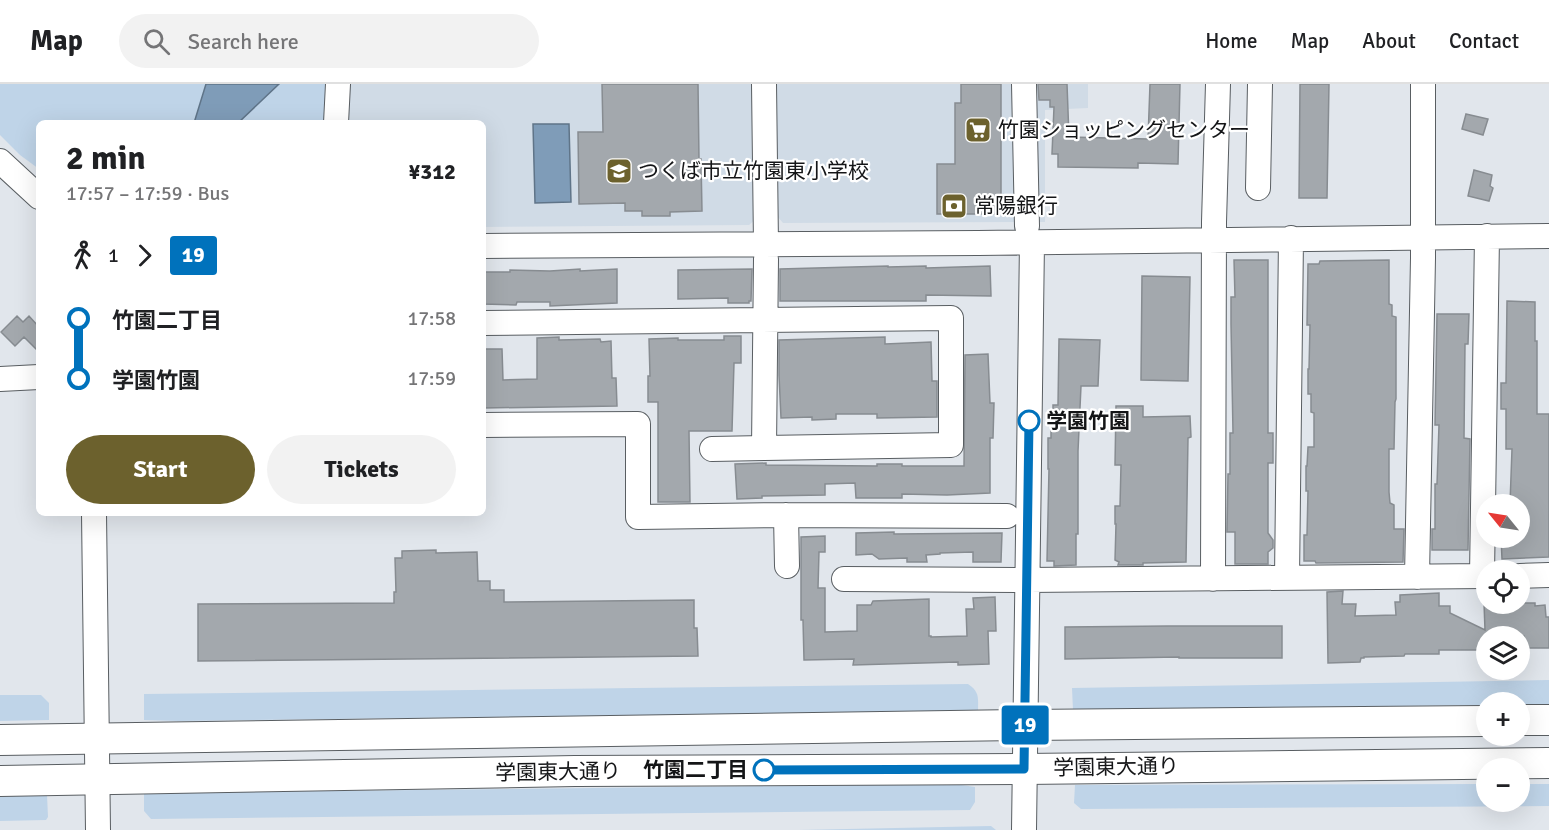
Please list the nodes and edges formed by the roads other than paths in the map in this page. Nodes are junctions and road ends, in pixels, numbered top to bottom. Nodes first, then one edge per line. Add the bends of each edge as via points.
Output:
1 (338, 84) edge
2 (764, 84) edge
3 (1024, 84) edge
4 (1218, 84) edge
5 (1260, 84) edge
6 (1423, 84) edge
7 (336, 120) edge
8 (0, 161) edge
9 (1258, 188) dead end
10 (36, 194) edge
11 (1030, 234) junction
12 (1487, 236) junction
13 (1549, 236) edge
14 (1422, 237) junction
15 (1291, 238) junction
16 (1215, 239) junction
17 (486, 246) edge
18 (766, 252) junction
19 (765, 320) junction
20 (486, 323) edge
21 (36, 377) edge
22 (0, 379) edge
23 (486, 425) edge
24 (764, 448) junction
25 (711, 449) dead end
26 (786, 515) junction
27 (94, 516) edge
28 (1007, 516) dead end
29 (1484, 560) edge
30 (787, 566) dead end
31 (1549, 575) edge
32 (1476, 576) edge
33 (1530, 576) edge
34 (1418, 577) junction
35 (1287, 578) junction
36 (844, 579) dead end
37 (1213, 579) junction
38 (1027, 580) junction
39 (1530, 720) edge
40 (1549, 720) edge
41 (1476, 721) edge
42 (1024, 725) junction
43 (97, 738) junction
44 (0, 740) edge
45 (1549, 763) edge
46 (1024, 769) junction
47 (98, 780) junction
48 (0, 781) edge
49 (98, 830) edge
50 (1024, 830) edge

1 - 7 street
2 - 18 street
3 - 11 street
4 - 16 street
5 - 9 street
6 - 14 street
8 - 10 street
11 - 16 street
11 - 18 street
11 - 38 street
12 - 13 street
12 - 14 street
12 - 29 street
14 - 15 street
14 - 34 street
15 - 16 street
15 - 35 street
16 - 37 street
17 - 18 street
18 - 19 street
19 - 20 street
19 - 24 street
19 - 24 street via 951,318 951,445
21 - 22 street
23 - 26 street via 639,424 638,517
24 - 25 street
26 - 28 street
26 - 30 street
27 - 43 street
31 - 33 street
32 - 34 street
34 - 35 street
35 - 37 street
36 - 38 street
37 - 38 street
38 - 42 street
39 - 40 main road
41 - 42 main road, 学園東大通り
42 - 43 main road, 学園東大通り
42 - 46 street
43 - 44 main road, 学園東大通り
43 - 47 street
45 - 46 main road, 学園東大通り
46 - 47 main road, 学園東大通り via 587,771
46 - 50 street
47 - 48 main road, 学園東大通り
47 - 49 street

